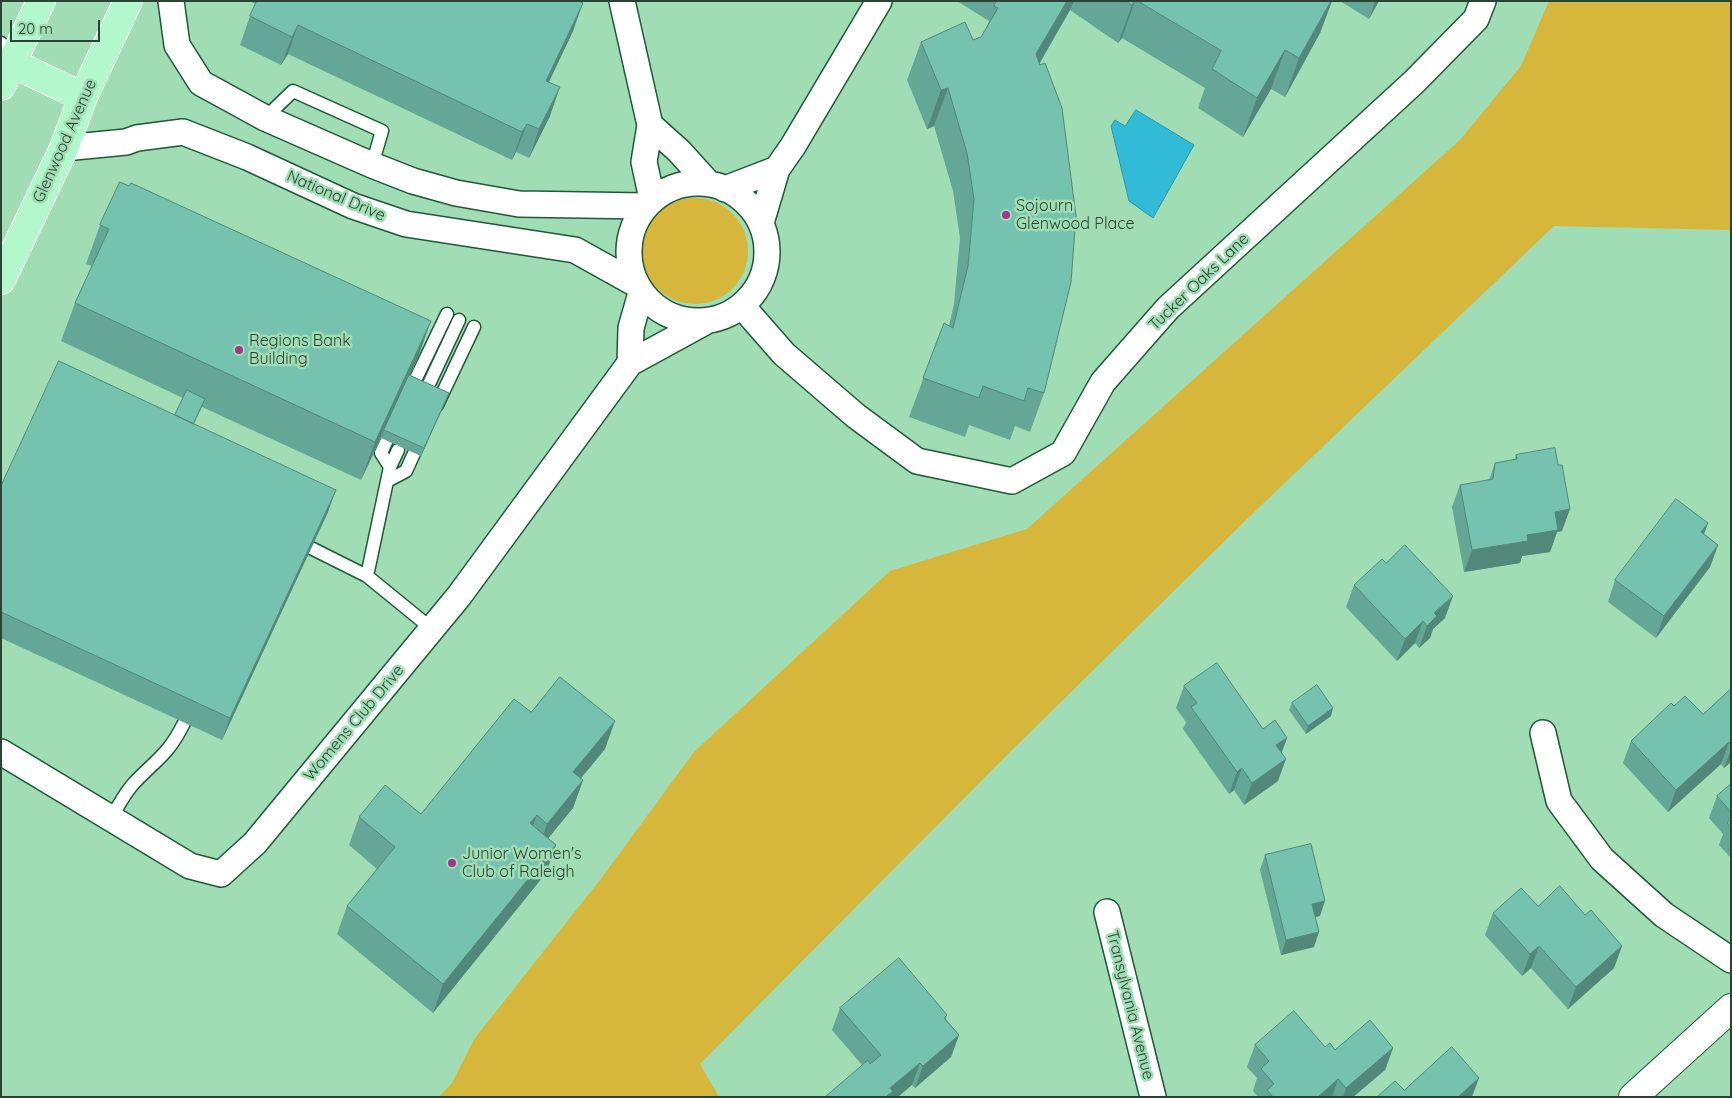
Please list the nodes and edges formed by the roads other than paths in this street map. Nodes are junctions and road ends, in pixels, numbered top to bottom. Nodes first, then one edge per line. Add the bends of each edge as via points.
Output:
1 (41, 1) edge
2 (128, 1) edge
3 (171, 1) edge
4 (622, 1) edge
5 (879, 1) edge
6 (1483, 1) edge
7 (4, 64) edge
8 (83, 97) junction
9 (265, 118) junction
10 (650, 125) junction
11 (64, 148) junction
12 (372, 165) junction
13 (777, 169) junction
14 (716, 186) junction
15 (649, 202) junction
16 (761, 223) junction
17 (1, 280) edge
18 (638, 289) junction
19 (742, 306) junction
20 (705, 322) junction
21 (474, 327) dead end
22 (630, 363) junction
23 (428, 386) edge
24 (398, 450) dead end
25 (390, 467) junction
26 (387, 481) junction
27 (311, 548) edge
28 (367, 576) junction
29 (432, 629) junction
30 (184, 723) dead end
31 (1543, 733) dead end
32 (1, 752) edge
33 (111, 818) junction
34 (1107, 912) dead end
35 (1731, 960) edge
36 (1731, 1008) edge
37 (1153, 1097) edge
38 (1633, 1097) edge

1 - 7 main road
2 - 8 main road, Glenwood Avenue
3 - 9 street via 177,45 200,83
4 - 10 street
5 - 13 street
6 - 19 street, Tucker Oaks Lane via 1476,19 1414,82 1168,308 1104,382 1063,453 1012,481 917,461 856,416 784,354
7 - 8 main road
8 - 11 main road, Glenwood Avenue
9 - 12 street
9 - 12 lane via 293,90 382,131
10 - 14 street
10 - 15 street via 644,162
11 - 17 main road, Glenwood Avenue
11 - 18 street, National Drive via 183,132 247,157 353,206 406,224 575,250
12 - 15 street via 456,193 519,204
13 - 14 street
13 - 16 street
14 - 15 street via 688,183 669,188
14 - 16 street via 748,204
15 - 18 street via 634,223 628,243 629,264
16 - 19 street via 767,245 766,268 757,289
18 - 20 street via 654,306 670,316
18 - 22 street via 631,328
19 - 20 street via 725,317
20 - 22 street, Womens Club Drive
21 - 26 lane via 406,471
22 - 29 street, Womens Club Drive
23 - 25 lane via 453,317 381,453
24 - 25 lane
25 - 26 lane
26 - 28 lane
27 - 28 lane
28 - 29 lane
29 - 33 street, Womens Club Drive via 255,843 221,874 190,866
30 - 33 lane via 174,745 133,783
31 - 35 street via 1558,801 1602,859 1664,915
32 - 33 street, Womens Club Drive
34 - 37 street, Transylvania Avenue
36 - 38 street

